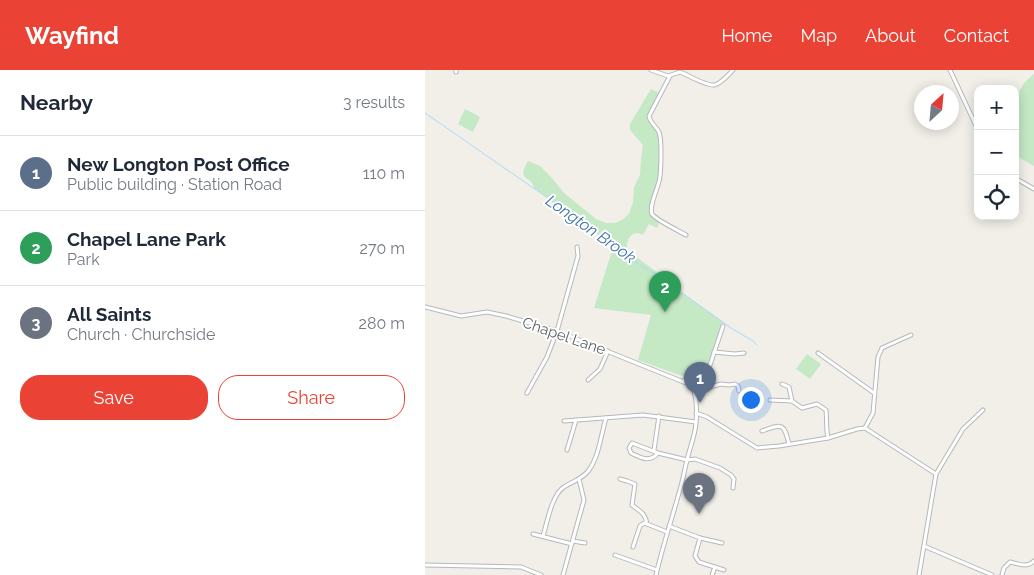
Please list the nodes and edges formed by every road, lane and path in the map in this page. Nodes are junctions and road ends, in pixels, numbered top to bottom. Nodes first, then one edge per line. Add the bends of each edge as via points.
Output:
1 (651, 70) edge
2 (733, 70) edge
3 (950, 70) edge
4 (672, 73) edge
5 (974, 121) edge
6 (1019, 180) edge
7 (1034, 189) edge
8 (686, 235) dead end
9 (577, 248) dead end
10 (425, 307) edge
11 (723, 326) dead end
12 (557, 331) junction
13 (911, 334) dead end
14 (608, 351) junction
15 (714, 352) junction
16 (744, 353) dead end
17 (818, 353) dead end
18 (588, 380) dead end
19 (684, 382) junction
20 (781, 384) dead end
21 (695, 391) junction
22 (739, 391) dead end
23 (875, 393) junction
24 (527, 394) dead end
25 (770, 400) dead end
26 (792, 401) junction
27 (983, 410) dead end
28 (696, 413) junction
29 (659, 416) junction
30 (605, 418) junction
31 (576, 420) junction
32 (564, 421) dead end
33 (696, 422) junction
34 (865, 428) junction
35 (763, 430) dead end
36 (828, 438) junction
37 (789, 444) junction
38 (567, 450) dead end
39 (654, 450) junction
40 (659, 452) junction
41 (687, 460) junction
42 (936, 474) junction
43 (579, 479) junction
44 (620, 480) dead end
45 (733, 488) dead end
46 (647, 524) junction
47 (669, 526) junction
48 (667, 532) junction
49 (533, 534) dead end
50 (543, 536) junction
51 (700, 538) junction
52 (572, 542) junction
53 (585, 543) dead end
54 (722, 543) dead end
55 (924, 546) junction
56 (633, 547) dead end
57 (615, 555) dead end
58 (1034, 561) edge
59 (425, 565) edge
60 (715, 567) junction
61 (657, 570) junction
62 (724, 570) dead end
63 (541, 575) edge
64 (563, 575) edge
65 (656, 575) edge
66 (712, 575) edge
67 (919, 575) edge
68 (991, 575) edge
69 (1002, 575) edge

1 - 4 street via 661,75
2 - 4 street via 714,85 680,72
3 - 5 street
4 - 8 street via 649,116 658,130 660,146 660,177 652,211 653,216
6 - 7 street
9 - 12 street via 578,256
10 - 12 street, Chapel Lane via 461,316 487,312
11 - 15 street
12 - 14 street, Chapel Lane
12 - 24 street
13 - 23 street via 882,348 878,357
14 - 18 street via 600,368
14 - 19 street, Chapel Lane
15 - 16 street
15 - 19 street via 710,365 689,373
17 - 23 street
19 - 21 street, Chapel Lane
20 - 26 street via 789,387
21 - 22 street via 735,384
21 - 28 street
23 - 34 street via 873,413
25 - 26 street
26 - 36 street via 802,408 817,404 826,410
27 - 42 street via 963,429
28 - 33 street
28 - 37 street via 757,448
29 - 30 street
29 - 33 street
29 - 39 street
30 - 31 street
30 - 43 street via 594,462 588,473
31 - 32 street
31 - 38 street
33 - 41 street
34 - 36 street
34 - 42 street
35 - 37 street via 784,428
36 - 37 street
39 - 40 street
39 - 40 street via 632,443 629,448 631,454 645,460
40 - 41 street
41 - 45 street via 695,459 720,468 734,479
41 - 47 street
42 - 55 street
43 - 50 street via 557,494
43 - 52 street via 584,500
44 - 46 street via 635,484 632,505 642,512
46 - 48 street
46 - 56 street via 640,526
47 - 48 street
47 - 51 street
48 - 61 street
49 - 50 street
50 - 52 street
51 - 54 street
51 - 60 street via 695,556 699,562
52 - 53 street
52 - 64 street
55 - 67 street
55 - 68 street
57 - 61 street
58 - 69 street via 1025,566 1010,562
59 - 63 street via 521,567
60 - 62 street
60 - 66 street
61 - 65 street

